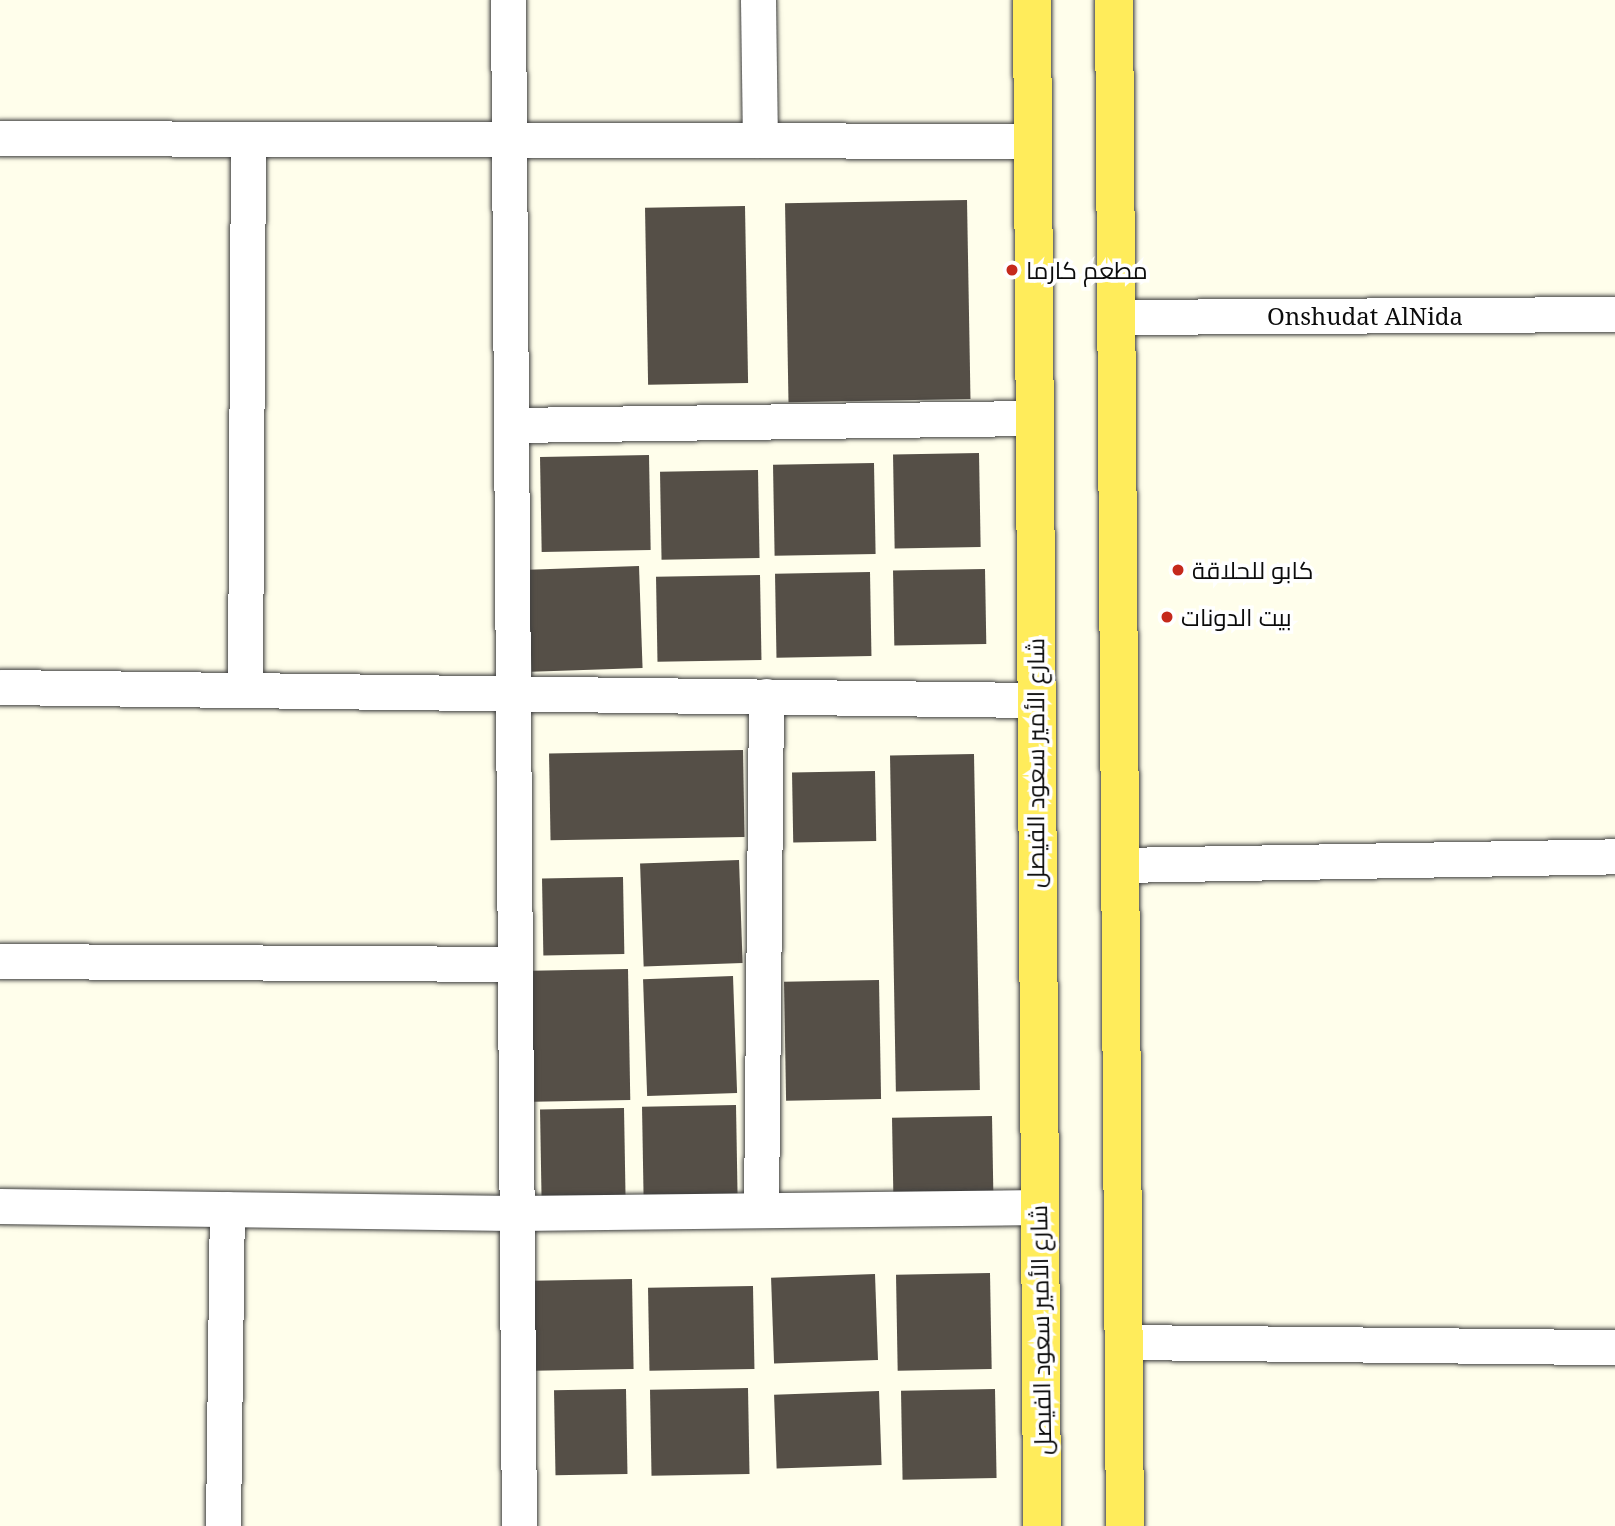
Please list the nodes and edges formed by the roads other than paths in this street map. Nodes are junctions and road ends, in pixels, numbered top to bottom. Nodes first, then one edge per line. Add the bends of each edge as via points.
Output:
1 (508, 0) edge
2 (758, 0) edge
3 (1031, 0) edge
4 (1114, 0) edge
5 (0, 138) edge
6 (248, 139) junction
7 (509, 140) junction
8 (760, 140) junction
9 (1032, 141) junction
10 (1615, 314) edge
11 (1115, 317) junction
12 (1033, 418) junction
13 (511, 425) junction
14 (0, 687) edge
15 (245, 690) junction
16 (513, 693) junction
17 (766, 696) junction
18 (1034, 700) junction
19 (1615, 856) edge
20 (1119, 865) junction
21 (0, 961) edge
22 (515, 964) junction
23 (0, 1206) edge
24 (1039, 1208) junction
25 (227, 1209) junction
26 (761, 1210) junction
27 (516, 1213) junction
28 (1123, 1342) junction
29 (1615, 1347) edge
30 (223, 1526) edge
31 (519, 1526) edge
32 (1042, 1526) edge
33 (1125, 1526) edge

1 - 7 street
2 - 8 street
3 - 9 main road, شارع الأمير سعود الفيصل
4 - 11 main road
5 - 6 street
6 - 7 street
6 - 15 street
7 - 8 street
7 - 13 street
8 - 9 street
9 - 12 main road, شارع الأمير سعود الفيصل
10 - 11 street, Onshudat AlNida
11 - 20 main road
12 - 13 street
12 - 18 main road, شارع الأمير سعود الفيصل
13 - 16 street
14 - 15 street
15 - 16 street
16 - 17 street
16 - 22 street
17 - 18 street
17 - 26 street
18 - 24 main road, شارع الأمير سعود الفيصل
19 - 20 street
20 - 28 main road
21 - 22 street
22 - 27 street
23 - 25 street
24 - 26 street
24 - 32 main road, شارع الأمير سعود الفيصل
25 - 27 street
25 - 30 street
26 - 27 street
27 - 31 street
28 - 29 street
28 - 33 main road

